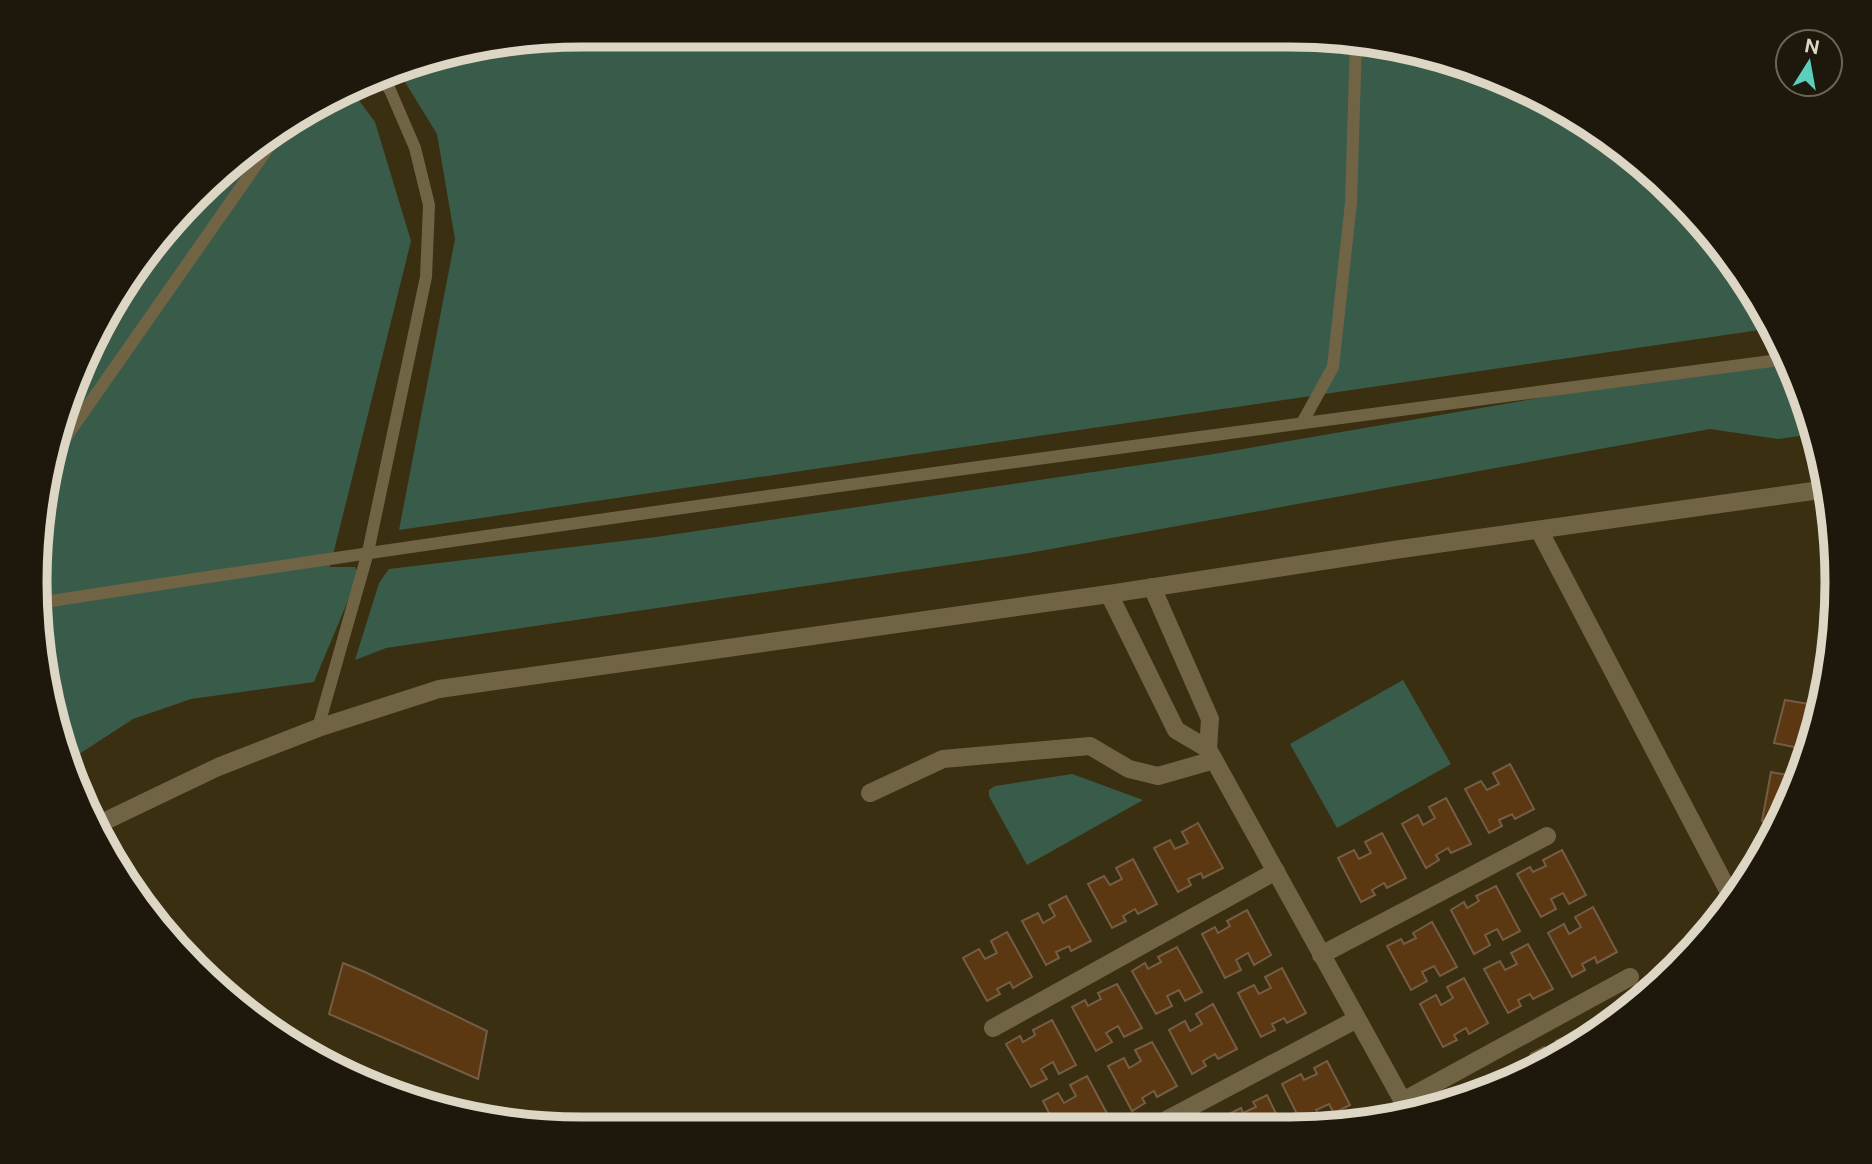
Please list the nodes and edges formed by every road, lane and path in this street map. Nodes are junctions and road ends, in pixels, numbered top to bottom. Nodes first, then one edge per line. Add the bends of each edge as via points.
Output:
1 (1356, 52) edge
2 (386, 85) edge
3 (267, 150) edge
4 (1777, 360) edge
5 (1302, 423) junction
6 (68, 434) edge
7 (1816, 491) edge
8 (1539, 530) junction
9 (368, 552) junction
10 (1152, 587) junction
11 (1109, 594) junction
12 (48, 602) edge
13 (318, 729) junction
14 (1211, 755) junction
15 (870, 793) dead end
16 (104, 822) edge
17 (1547, 836) dead end
18 (1276, 872) junction
19 (1727, 889) edge
20 (1321, 955) junction
21 (1630, 977) dead end
22 (1357, 1019) junction
23 (993, 1028) dead end
24 (1418, 1101) edge
25 (1404, 1104) edge
26 (1172, 1117) edge

1 - 5 lane via 1351,203 1333,367
2 - 9 lane via 415,148 429,205 426,277
3 - 6 lane
4 - 5 lane
5 - 9 lane
7 - 8 street
8 - 10 street
8 - 19 street
9 - 12 lane
9 - 13 lane
10 - 11 street
10 - 14 street via 1210,719
11 - 13 street via 439,689
11 - 14 street via 1176,730
13 - 16 street via 218,767
14 - 15 street via 1158,776 1129,769 1090,746 943,759
14 - 18 street
17 - 20 street
18 - 20 street
18 - 23 street
20 - 22 street
21 - 24 street
22 - 25 street
22 - 26 street

